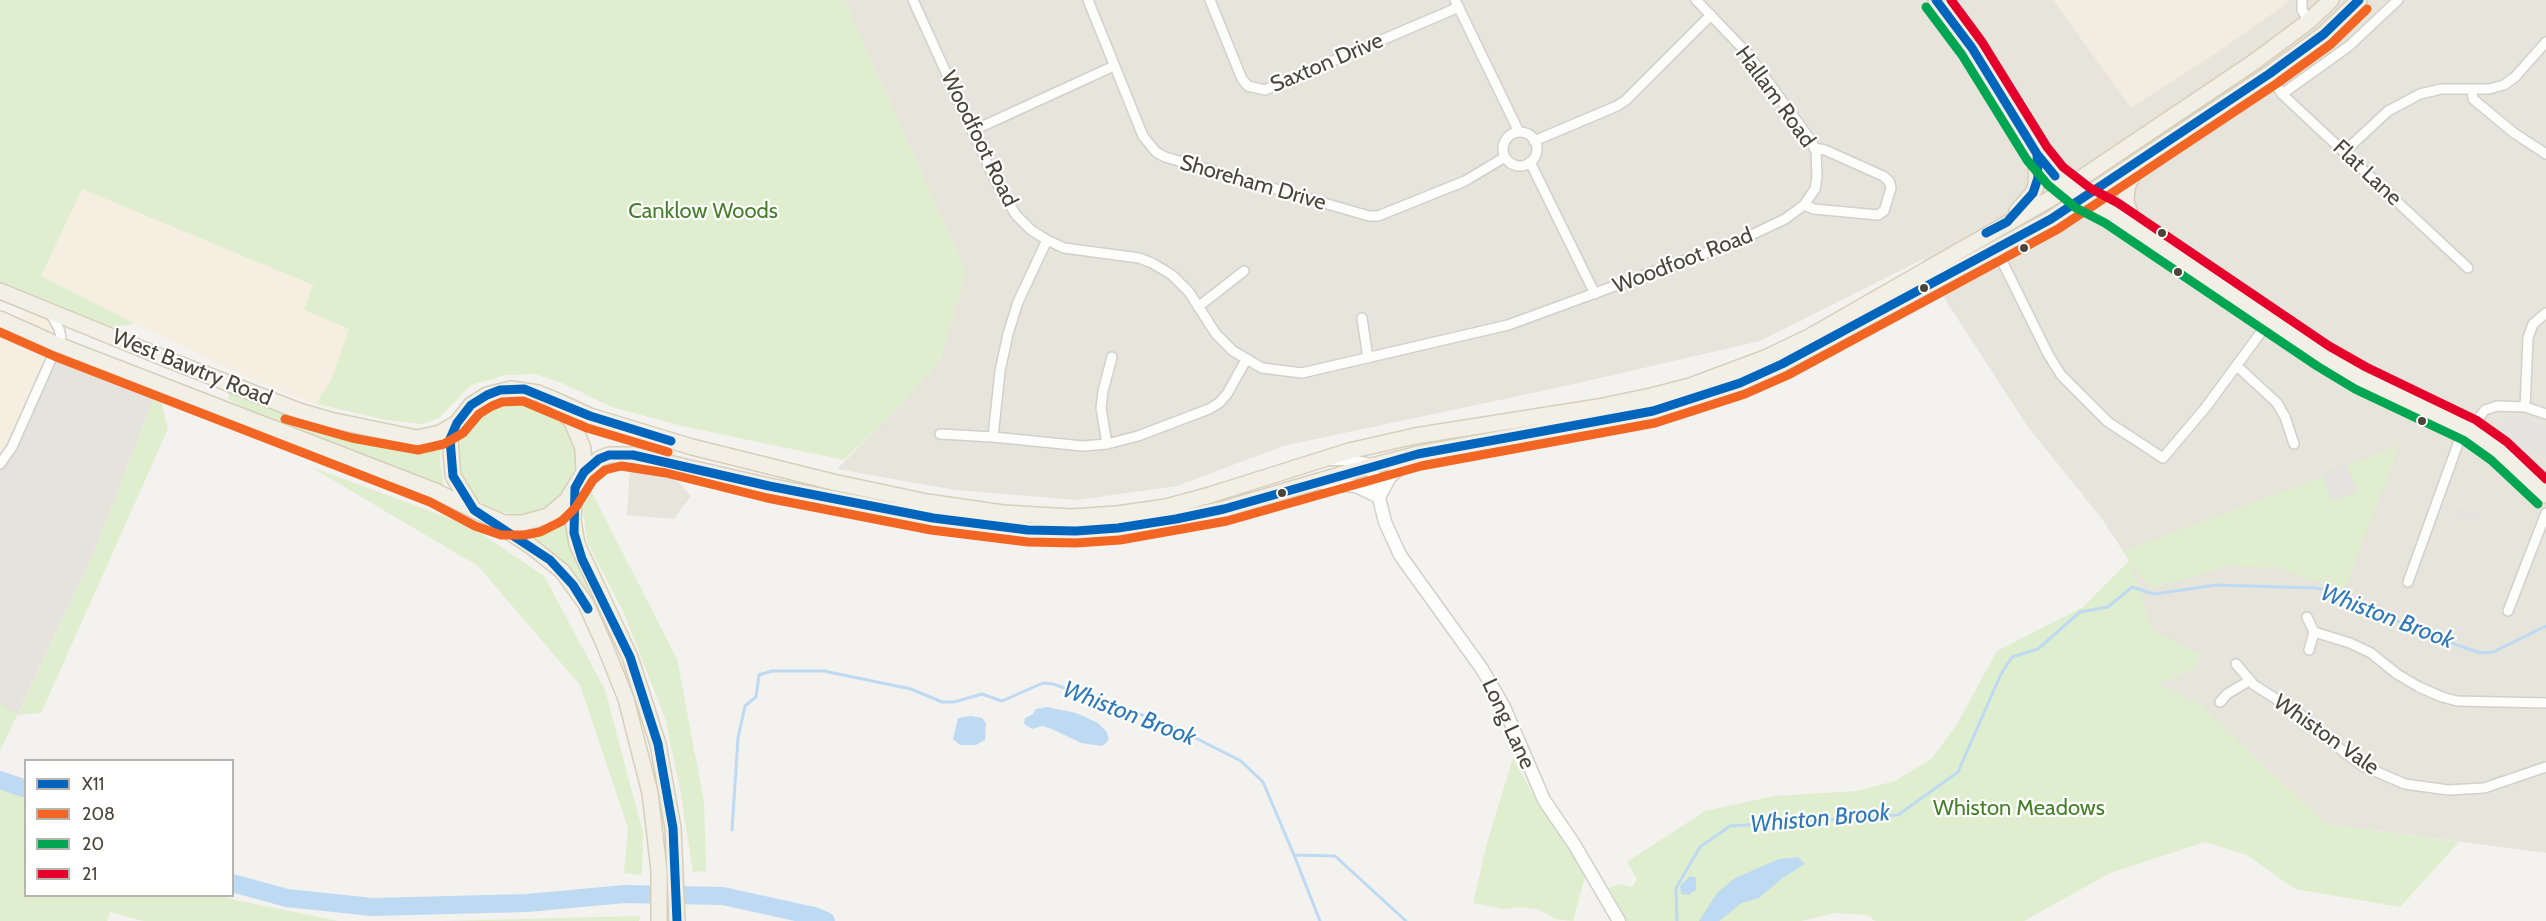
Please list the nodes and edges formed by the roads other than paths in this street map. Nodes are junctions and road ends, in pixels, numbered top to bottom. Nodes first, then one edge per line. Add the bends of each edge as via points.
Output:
1 (913, 0) edge
2 (1088, 0) edge
3 (1210, 0) edge
4 (1696, 0) edge
5 (1936, 0) edge
6 (2302, 0) edge
7 (2331, 0) edge
8 (2359, 0) edge
9 (2398, 0) edge
10 (1457, 3) edge
11 (1711, 15) junction
12 (2309, 21) junction
13 (2546, 42) edge
14 (1114, 66) junction
15 (2269, 74) junction
16 (2472, 89) junction
17 (2282, 94) junction
18 (972, 131) junction
19 (1519, 132) junction
20 (1534, 141) junction
21 (1814, 148) junction
22 (2344, 152) junction
23 (2037, 154) junction
24 (2546, 154) edge
25 (1505, 157) junction
26 (1530, 162) junction
27 (2138, 162) junction
28 (2069, 186) junction
29 (2083, 198) junction
30 (1804, 205) junction
31 (2007, 222) junction
32 (2135, 230) junction
33 (1047, 240) junction
34 (1996, 249) junction
35 (2468, 268) dead end
36 (1244, 271) dead end
37 (0, 291) edge
38 (1595, 294) junction
39 (1198, 307) junction
40 (50, 311) junction
41 (2546, 314) edge
42 (1362, 318) dead end
43 (0, 319) edge
44 (2270, 320) junction
45 (58, 345) junction
46 (1112, 357) dead end
47 (1368, 358) junction
48 (1246, 360) junction
49 (2236, 366) junction
50 (555, 400) junction
51 (2525, 407) junction
52 (2546, 414) edge
53 (457, 423) junction
54 (2466, 428) junction
55 (940, 434) dead end
56 (993, 437) junction
57 (1107, 444) junction
58 (2294, 444) dead end
59 (687, 445) junction
60 (1434, 451) junction
61 (1318, 461) junction
62 (0, 464) edge
63 (1371, 465) junction
64 (584, 471) junction
65 (708, 471) junction
66 (1312, 483) junction
67 (575, 488) junction
68 (2546, 495) edge
69 (1379, 497) junction
70 (474, 510) junction
71 (2546, 513) edge
72 (490, 519) junction
73 (2408, 582) dead end
74 (2508, 611) dead end
75 (2307, 617) dead end
76 (2314, 632) junction
77 (2309, 650) dead end
78 (2236, 664) dead end
79 (2249, 681) junction
80 (2220, 702) dead end
81 (2546, 703) edge
82 (2546, 767) edge
83 (659, 917) edge
84 (677, 918) edge
85 (1619, 921) edge

1 - 18 street, Woodfoot Road
2 - 14 street, Shoreham Drive
3 - 10 street, Saxton Drive via 1242,80 1248,86 1265,90
4 - 11 street, Hallam Road
5 - 23 main road via 1972,48
6 - 12 street via 2302,10
7 - 12 main road
8 - 15 main road via 2324,34
9 - 17 street via 2349,46
10 - 19 street
11 - 20 street via 1617,106
11 - 21 street, Hallam Road via 1748,54
12 - 28 main road
13 - 16 street via 2504,85 2489,90
14 - 18 street
14 - 25 street, Shoreham Drive via 1143,136 1156,152 1369,216 1378,216 1465,180
15 - 17 street, Flat Lane
15 - 27 main road
16 - 22 street via 2420,94 2388,111
16 - 24 street via 2473,99
17 - 22 street, Flat Lane
18 - 33 street, Woodfoot Road via 1006,201 1031,230
19 - 20 street
19 - 25 street via 1505,141
20 - 26 street via 1536,152
21 - 30 street, Hallam Road via 1818,165 1815,189
21 - 30 street via 1883,176 1891,188 1884,211 1878,215
22 - 35 street, Flat Lane
23 - 28 main road
23 - 31 main road via 2037,186
25 - 26 street via 1516,165
26 - 38 street
27 - 29 main road
27 - 32 main road via 2126,201
28 - 29 main road
28 - 31 main road
29 - 32 main road
29 - 34 main road
30 - 38 street, Woodfoot Road via 1743,240
31 - 61 main road via 1809,337 1690,386 1598,407 1415,436
32 - 44 main road
33 - 39 street, Woodfoot Road via 1064,248 1152,262 1172,275
33 - 56 street via 1018,302 1008,334
34 - 49 street via 2061,375 2108,422 2163,458
34 - 60 main road via 1740,383 1653,411
36 - 39 street
37 - 40 main road, West Bawtry Road
38 - 47 street, Woodfoot Road via 1508,324
39 - 48 street, Woodfoot Road via 1216,334
40 - 45 street via 59,328
40 - 53 main road, West Bawtry Road via 330,420 417,438 440,433
41 - 51 street via 2533,324 2528,338
42 - 47 street
43 - 45 main road, West Bawtry Road
44 - 49 street
44 - 54 main road via 2360,378
45 - 62 street via 12,447
45 - 70 main road, West Bawtry Road via 435,491
46 - 57 street via 1101,408
47 - 48 street, Woodfoot Road via 1302,373 1262,368
48 - 57 street via 1227,394 1209,409
49 - 58 street via 2277,403
50 - 53 main road via 524,390 500,390 471,405
50 - 59 main road via 590,416
50 - 64 main road via 579,438
51 - 52 street
51 - 54 street via 2491,408
53 - 70 main road via 450,439 453,476
54 - 68 main road via 2499,451
54 - 73 street
55 - 56 street
56 - 57 street via 1060,446
59 - 61 main road via 927,502 1003,513 1071,517 1166,507
59 - 65 main road via 705,461
60 - 63 main road
60 - 69 street via 1398,470
61 - 63 street via 1343,459
63 - 66 main road
63 - 69 street, Long Lane
64 - 65 main road via 599,459 620,454
64 - 67 main road
65 - 66 main road via 933,518 1028,530 1076,531 1185,518
66 - 69 street via 1345,483
67 - 72 main road via 556,511 538,520 514,524
67 - 84 main road via 573,520 577,544 630,657 655,734 669,795
69 - 85 street, Long Lane via 1400,555 1482,669 1504,707 1544,800
70 - 72 main road
71 - 74 street
72 - 83 main road via 550,560 586,604 626,699 642,754 656,830
75 - 76 street
76 - 77 street
76 - 81 street via 2371,653 2412,683 2442,697 2457,701
78 - 79 street, Whiston Vale
79 - 80 street, Whiston Vale
79 - 82 street, Whiston Vale via 2300,714 2363,766 2405,784 2448,790 2484,788

